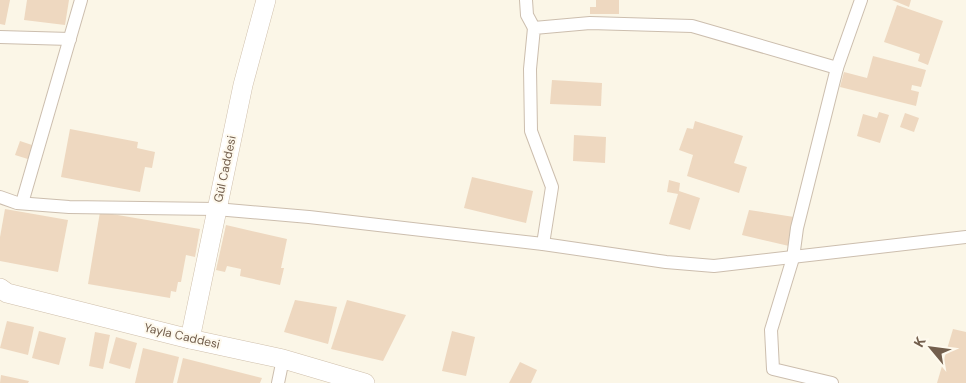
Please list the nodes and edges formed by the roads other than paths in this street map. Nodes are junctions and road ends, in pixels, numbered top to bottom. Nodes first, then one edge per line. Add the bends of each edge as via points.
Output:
1 (80, 0) edge
2 (266, 0) edge
3 (526, 0) edge
4 (861, 0) edge
5 (534, 28) junction
6 (0, 37) edge
7 (70, 39) junction
8 (837, 68) junction
9 (0, 197) edge
10 (22, 203) junction
11 (216, 209) junction
12 (966, 236) edge
13 (542, 244) junction
14 (793, 258) junction
15 (0, 288) edge
16 (190, 339) junction
17 (283, 359) junction
18 (278, 383) edge
19 (365, 383) edge
20 (832, 383) edge

1 - 7 street
2 - 11 street, Gül Caddesi via 243,85
3 - 5 street via 527,15
4 - 8 street
5 - 8 street via 590,23 692,26
5 - 13 street via 530,69 532,131 552,187
6 - 7 street
7 - 10 street
8 - 14 street via 797,228
9 - 10 street
10 - 11 street via 69,207
11 - 13 street
11 - 16 street, Gül Caddesi
12 - 14 street
13 - 14 street via 714,266
14 - 20 street via 771,330 773,369
15 - 16 street, Yayla Caddesi via 7,293
16 - 17 street, Yayla Caddesi
17 - 18 street
17 - 19 street, Yayla Caddesi

